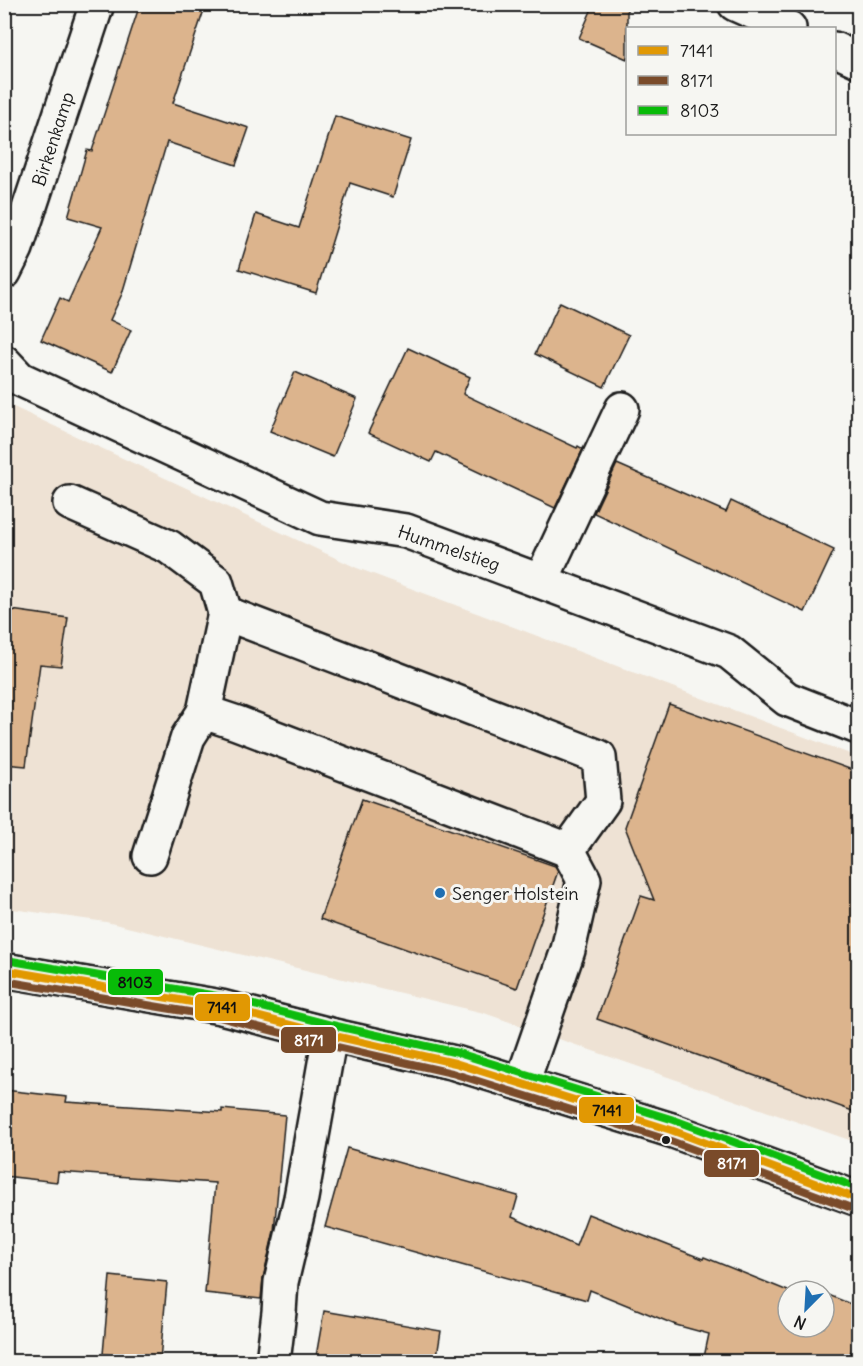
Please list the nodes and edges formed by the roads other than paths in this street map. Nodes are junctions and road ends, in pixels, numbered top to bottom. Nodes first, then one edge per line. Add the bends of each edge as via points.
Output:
1 (97, 4) edge
2 (735, 4) edge
3 (787, 27) edge
4 (836, 50) edge
5 (858, 60) edge
6 (4, 272) edge
7 (4, 362) edge
8 (622, 409) dead end
9 (70, 503) dead end
10 (541, 581) junction
11 (225, 614) junction
12 (204, 712) junction
13 (858, 726) edge
14 (568, 850) junction
15 (150, 856) dead end
16 (4, 970) edge
17 (330, 1035) junction
18 (522, 1083) junction
19 (858, 1199) edge
20 (273, 1362) edge

1 - 6 street, Birkenkamp via 16,248
2 - 3 street
4 - 5 street
7 - 10 street, Hummelstieg via 20,379 320,518 406,531
8 - 10 street
9 - 11 street via 169,547 216,582
10 - 13 street, Hummelstieg via 729,652 787,699
11 - 12 street
11 - 14 street via 599,757 603,801
12 - 14 street
12 - 15 street via 188,737
14 - 18 street via 584,880 568,950
16 - 17 street via 221,1007
17 - 18 street via 455,1063
17 - 20 street via 301,1198 280,1282
18 - 19 street via 671,1130

